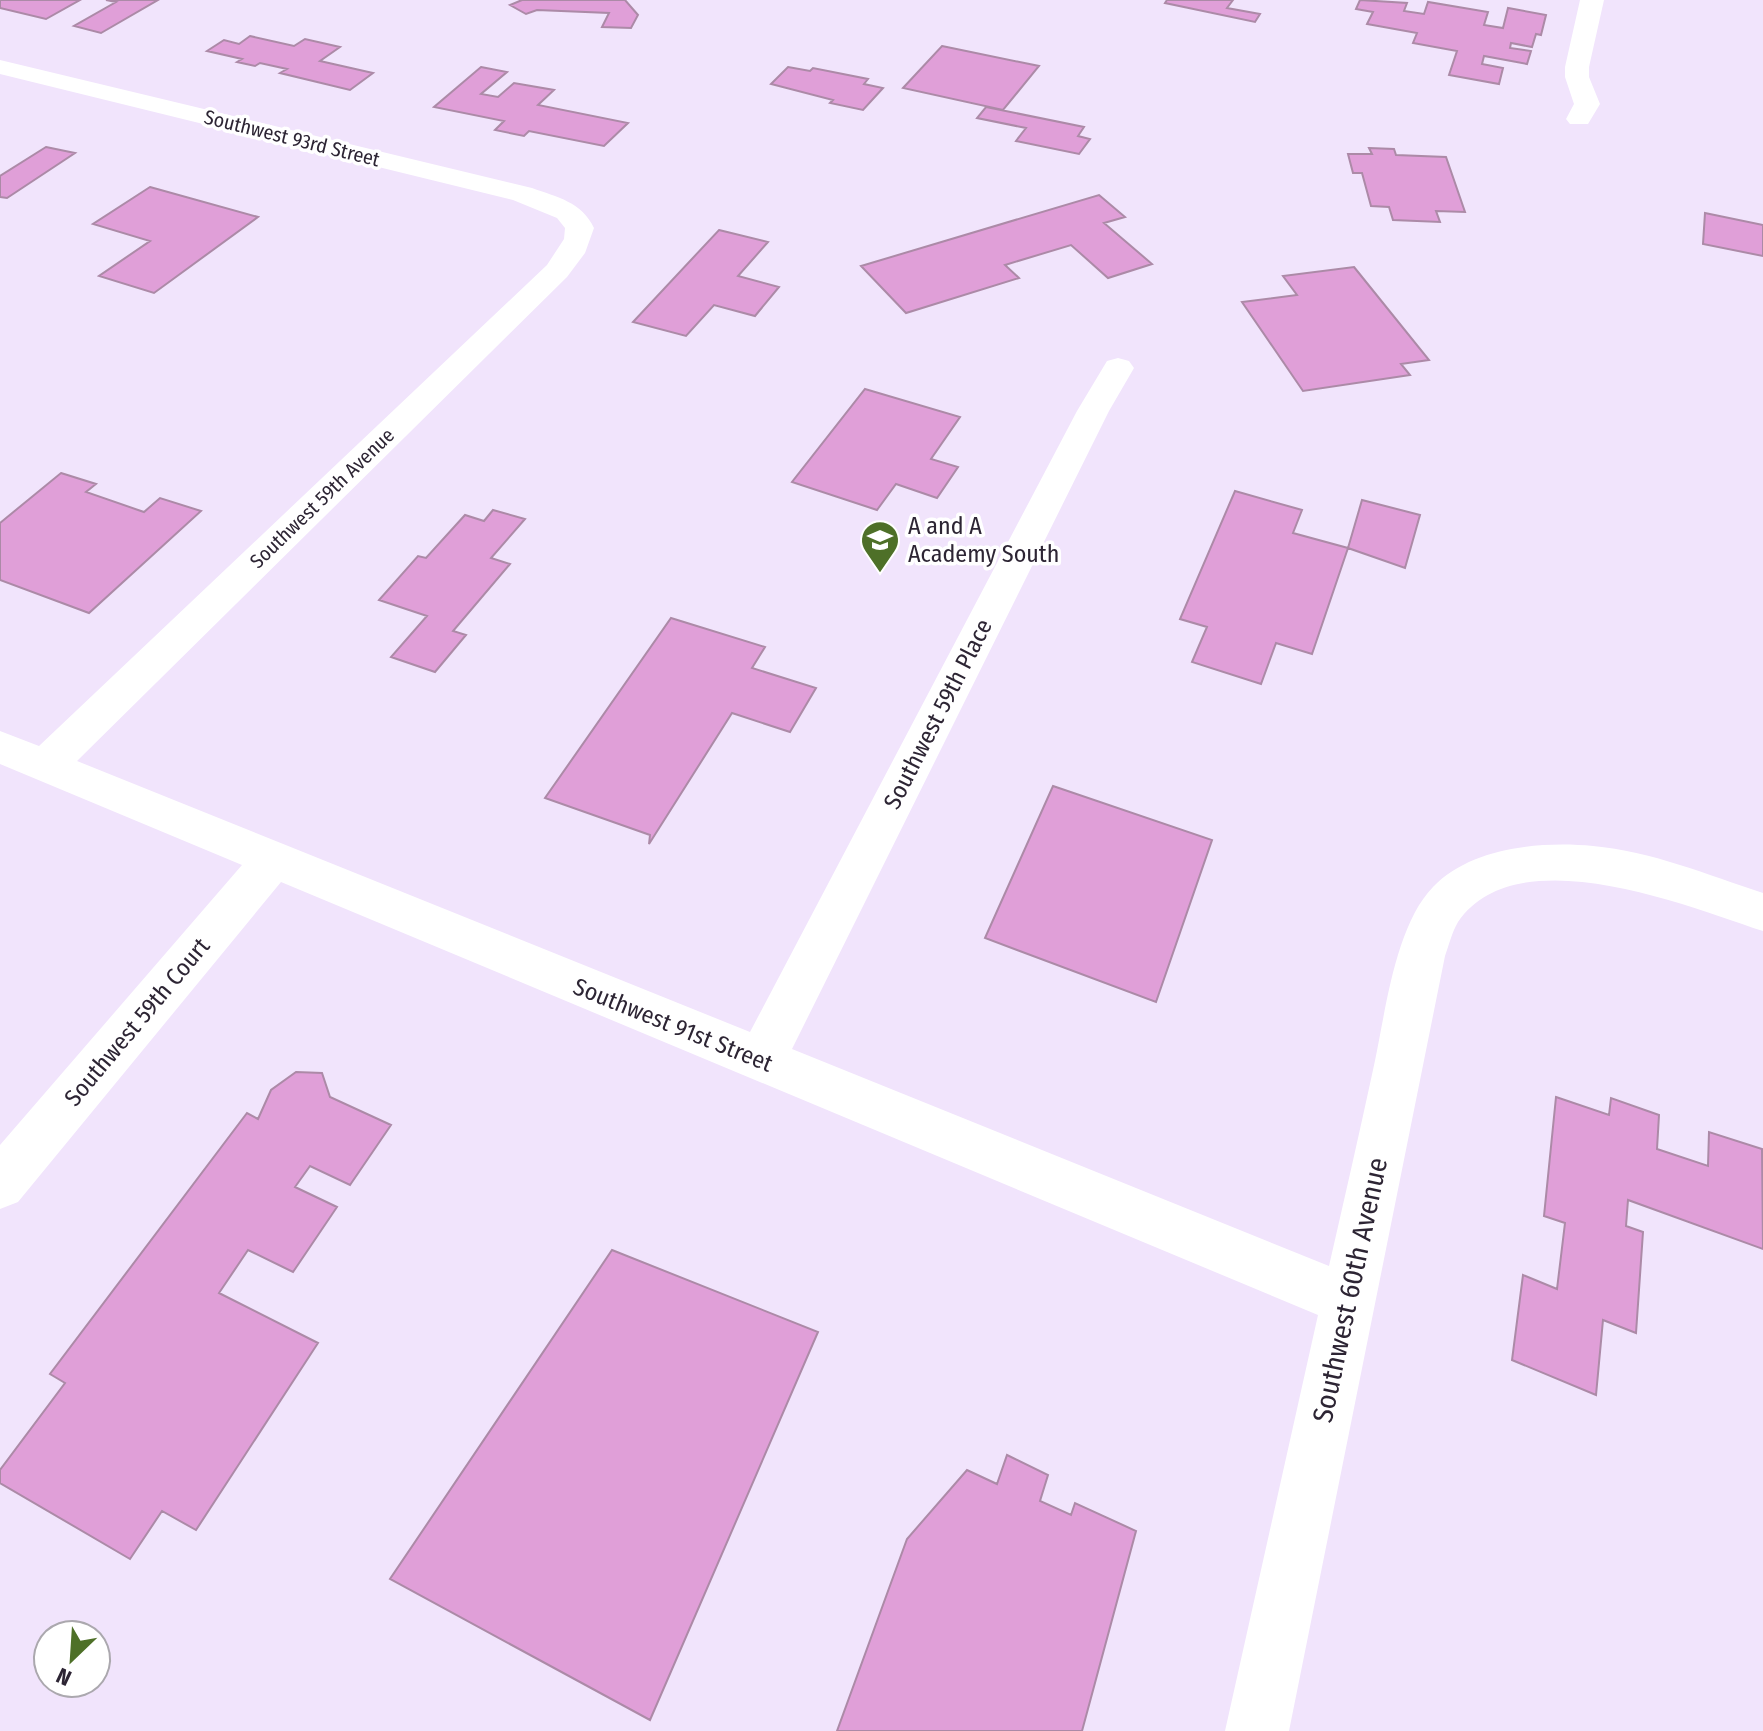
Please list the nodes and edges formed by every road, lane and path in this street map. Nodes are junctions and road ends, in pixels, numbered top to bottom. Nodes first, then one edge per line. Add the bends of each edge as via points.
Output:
1 (1592, 0) edge
2 (0, 67) edge
3 (1579, 119) dead end
4 (578, 222) joint
5 (1118, 368) dead end
6 (0, 747) edge
7 (46, 765) junction
8 (273, 860) junction
9 (1763, 912) edge
10 (761, 1061) junction
11 (0, 1184) edge
12 (1347, 1300) junction
13 (1257, 1731) edge

1 - 3 street via 1577,67 1587,104
2 - 4 street, Southwest 93rd Street via 522,194 567,212
4 - 7 street, Southwest 59th Avenue via 577,247 557,271
5 - 10 street, Southwest 59th Place
6 - 7 street, Southwest 91st Street
7 - 8 street, Southwest 91st Street
8 - 10 street, Southwest 91st Street
8 - 11 street, Southwest 59th Court
9 - 12 street, Southwest 60th Avenue via 1656,878 1564,860 1517,865 1460,889 1431,927 1422,956
10 - 12 street, Southwest 91st Street
12 - 13 street, Southwest 60th Avenue

